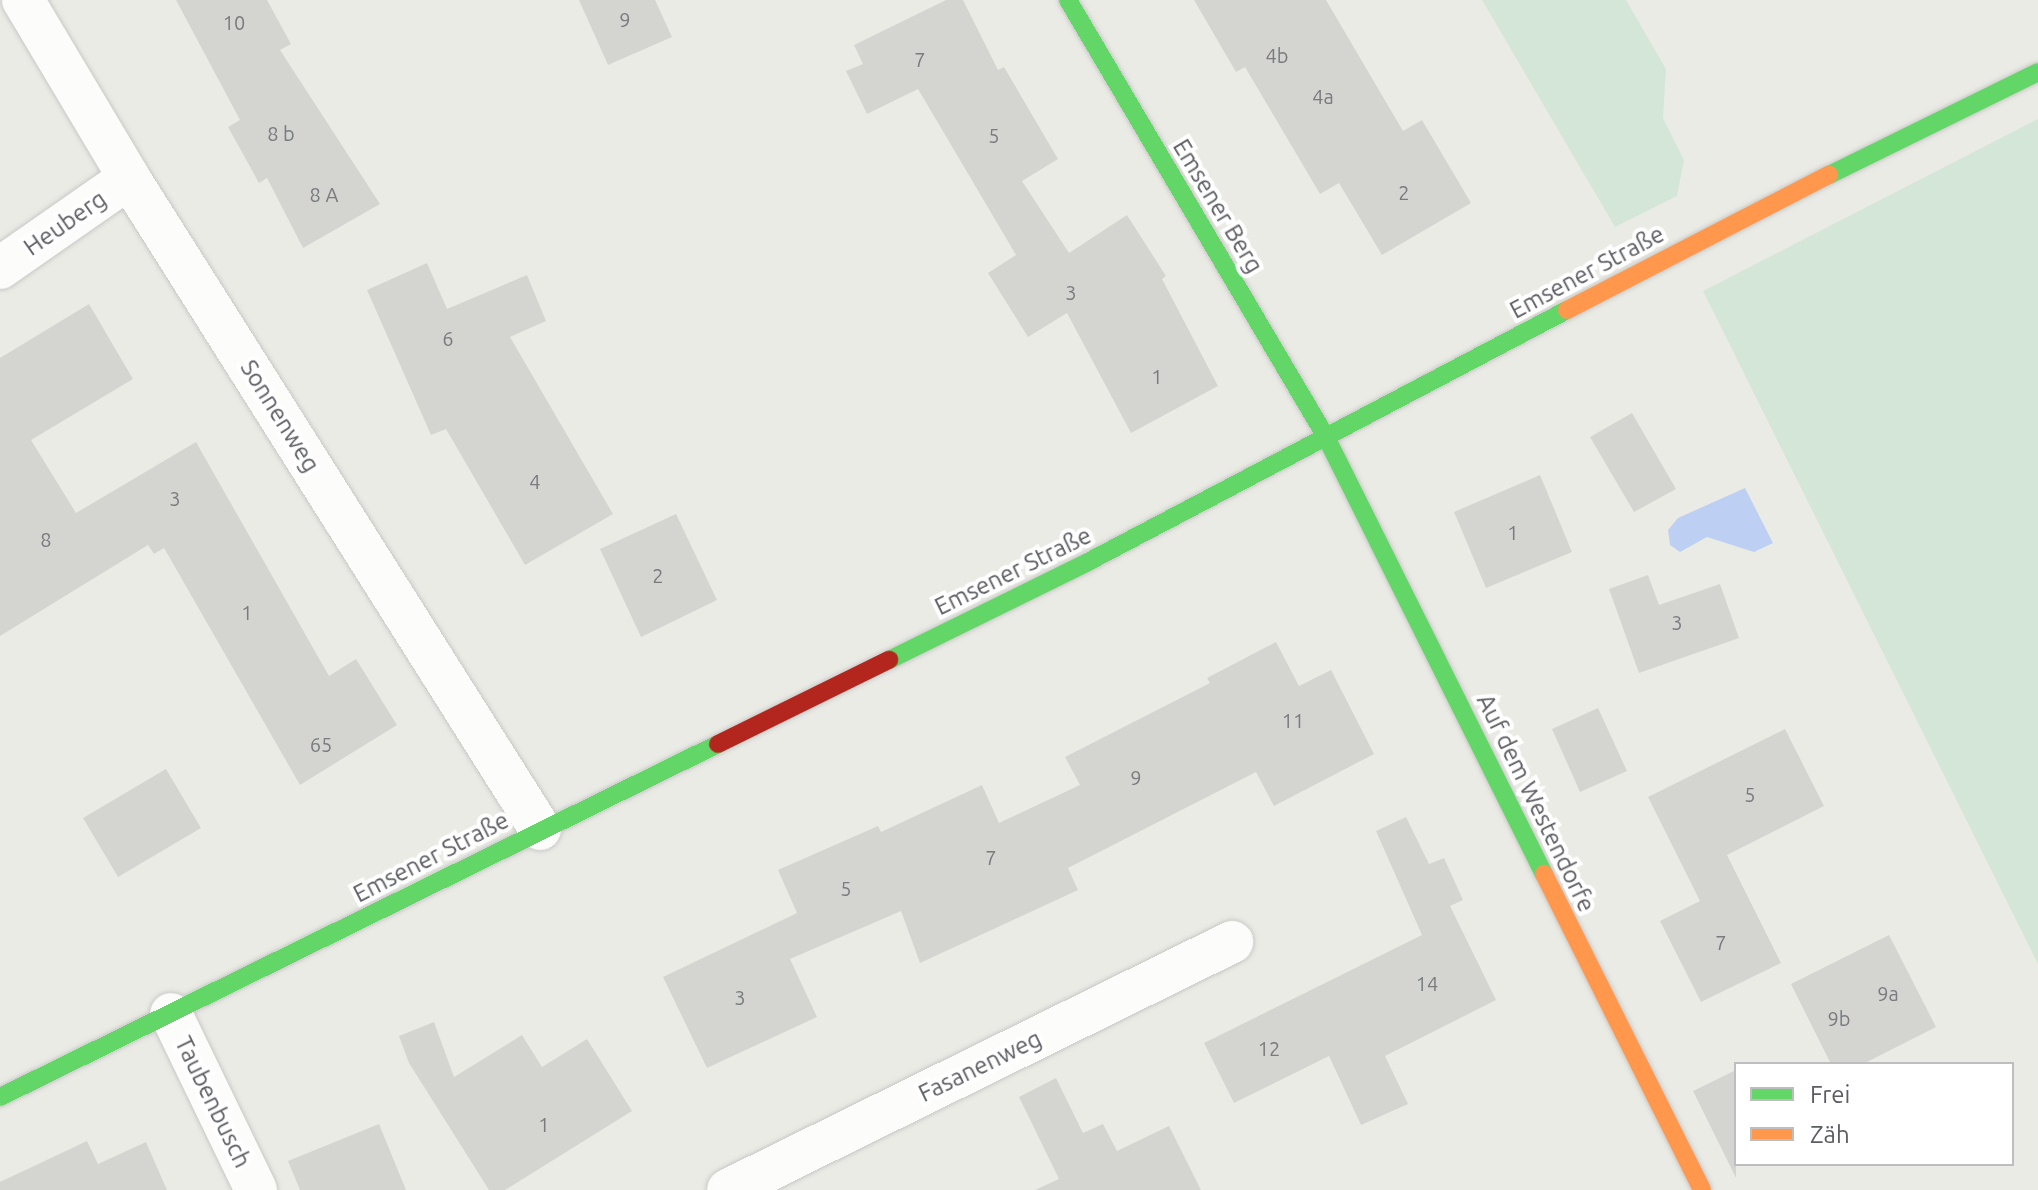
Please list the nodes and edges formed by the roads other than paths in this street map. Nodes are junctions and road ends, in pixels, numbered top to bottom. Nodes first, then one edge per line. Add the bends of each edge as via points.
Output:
1 (23, 0) edge
2 (1068, 0) edge
3 (2038, 72) edge
4 (129, 178) junction
5 (0, 268) edge
6 (1326, 437) junction
7 (540, 829) junction
8 (1232, 942) dead end
9 (171, 1014) junction
10 (0, 1097) edge
11 (256, 1190) edge
12 (728, 1190) edge
13 (1702, 1190) edge

1 - 4 street, Sonnenweg
2 - 6 street, Emsener Berg
3 - 6 street, Emsener Straße via 1741,218
4 - 5 street, Heuberg
4 - 7 street, Sonnenweg
6 - 7 street, Emsener Straße via 1086,563
6 - 13 street, Auf dem Westendorfe
7 - 9 street, Emsener Straße
8 - 12 street, Fasanenweg
9 - 10 street, Emsener Straße
9 - 11 street, Taubenbusch

